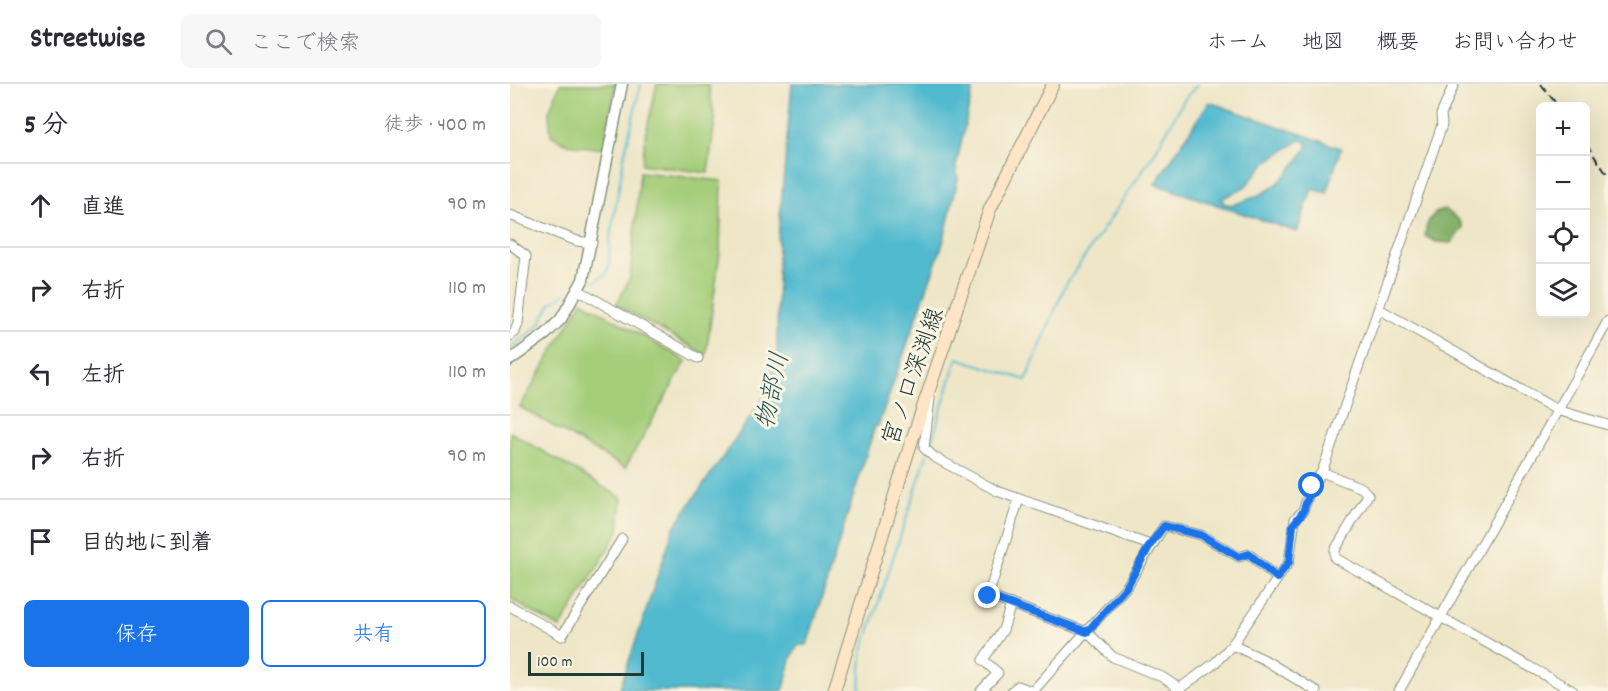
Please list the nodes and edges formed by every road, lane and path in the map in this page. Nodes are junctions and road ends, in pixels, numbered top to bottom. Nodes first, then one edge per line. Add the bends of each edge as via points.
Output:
1 (622, 84) edge
2 (1053, 84) edge
3 (1454, 84) edge
4 (511, 217) edge
5 (592, 243) junction
6 (510, 244) edge
7 (578, 290) junction
8 (1379, 309) junction
9 (1608, 321) edge
10 (510, 336) edge
11 (698, 358) dead end
12 (510, 360) edge
13 (931, 383) junction
14 (1557, 410) junction
15 (1608, 425) edge
16 (1322, 472) junction
17 (1019, 499) junction
18 (622, 539) dead end
19 (1150, 545) junction
20 (1277, 578) junction
21 (1011, 604) junction
22 (510, 606) edge
23 (1440, 618) junction
24 (1087, 632) junction
25 (1232, 645) junction
26 (1301, 688) edge
27 (1178, 689) edge
28 (834, 691) edge
29 (981, 691) edge
30 (1012, 691) edge
31 (1032, 691) edge
32 (1316, 691) edge
33 (1399, 691) edge
34 (1573, 691) edge

1 - 5 street
2 - 13 main road, 宮ノ口深渕線 via 990,209
3 - 8 street
4 - 5 street
5 - 7 street
6 - 10 street via 526,256 518,323
7 - 11 street
7 - 12 street via 561,319
8 - 14 street
8 - 16 street
9 - 14 street
13 - 17 street via 924,438 928,452
13 - 28 main road, 宮ノ口深渕線
14 - 15 street
14 - 23 street
16 - 20 street via 1312,486 1303,512 1295,519 1289,562
16 - 23 street via 1362,488 1368,495 1335,550 1335,558
17 - 19 street
17 - 21 street via 988,596
18 - 22 street via 562,636
19 - 20 street via 1164,526 1201,535 1239,557 1249,554
19 - 24 street via 1127,586
20 - 25 street
21 - 24 street
21 - 29 street via 1003,630 983,660 998,673
23 - 33 street
23 - 34 street
24 - 27 street via 1113,657 1162,677
24 - 31 street
25 - 26 street via 1263,659
25 - 27 street via 1215,663
26 - 32 street
30 - 31 street via 1018,686

